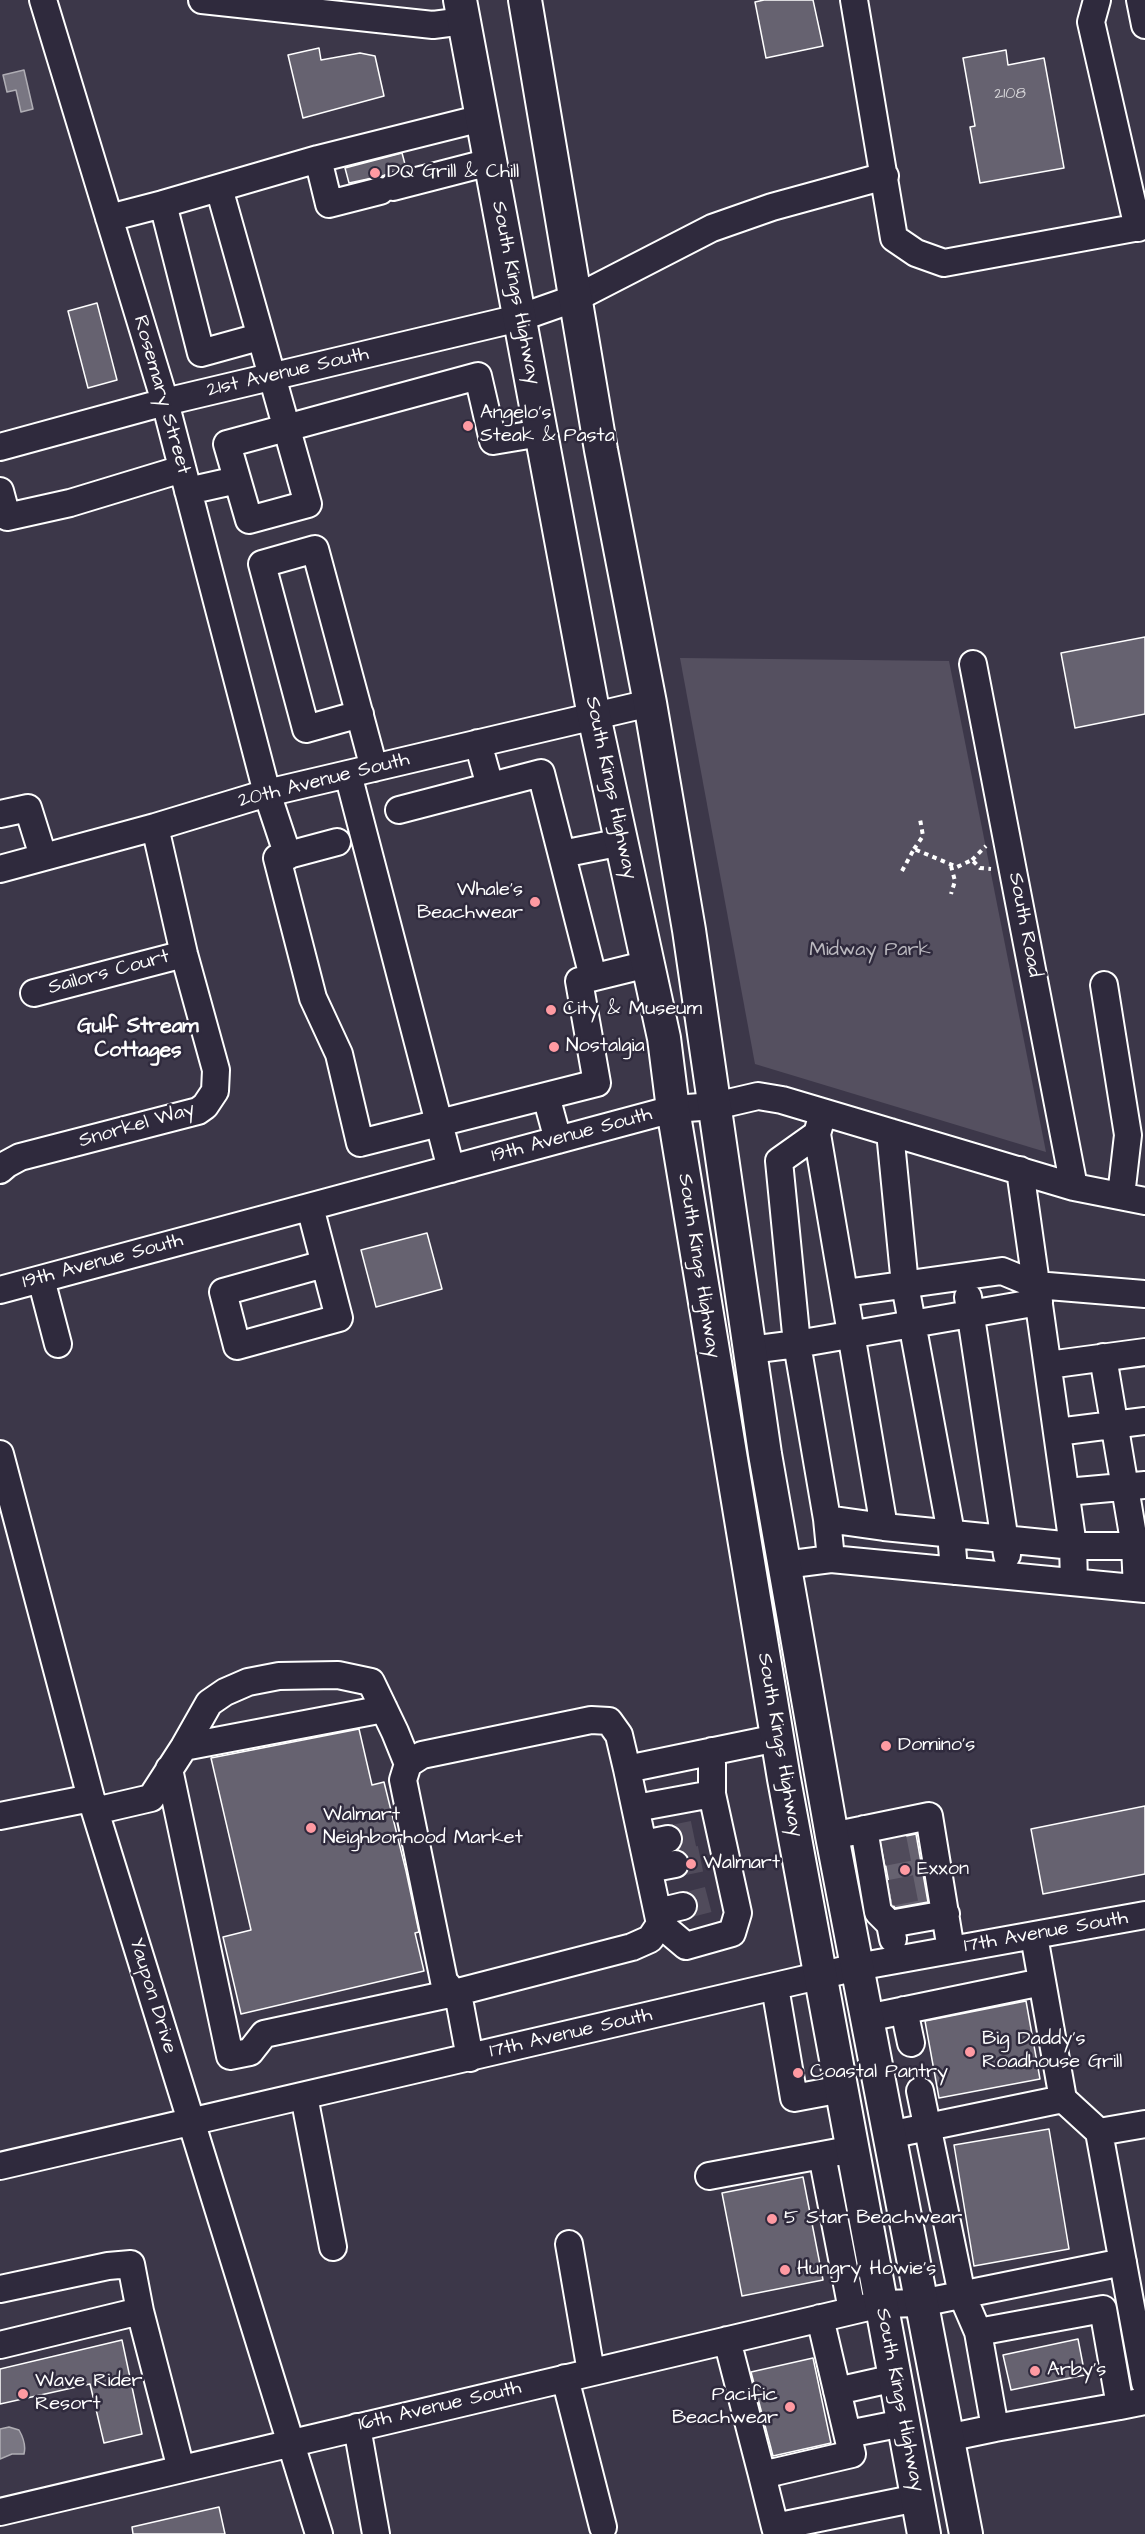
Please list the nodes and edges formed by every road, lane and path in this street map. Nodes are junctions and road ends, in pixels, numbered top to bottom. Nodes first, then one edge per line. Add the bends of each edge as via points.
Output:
1 (43, 0) edge
2 (202, 0) edge
3 (525, 0) edge
4 (854, 0) edge
5 (1097, 0) edge
6 (1140, 0) edge
7 (263, 3) edge
8 (462, 10) edge
9 (1145, 25) edge
10 (482, 118) junction
11 (318, 159) junction
12 (490, 162) junction
13 (885, 176) junction
14 (219, 188) junction
15 (163, 204) junction
16 (109, 218) junction
17 (1142, 227) edge
18 (576, 298) junction
19 (519, 318) junction
20 (260, 337) junction
21 (271, 377) junction
22 (165, 402) junction
23 (287, 427) junction
24 (541, 434) junction
25 (0, 447) edge
26 (185, 480) junction
27 (237, 480) junction
28 (0, 491) edge
29 (973, 664) dead end
30 (650, 703) junction
31 (360, 714) junction
32 (594, 716) junction
33 (478, 743) junction
34 (374, 768) junction
35 (348, 774) junction
36 (490, 786) junction
37 (267, 793) junction
38 (399, 810) dead end
39 (0, 814) edge
40 (920, 819) dead end
41 (154, 827) junction
42 (337, 842) dead end
43 (622, 842) junction
44 (914, 849) junction
45 (562, 854) junction
46 (288, 855) junction
47 (43, 856) junction
48 (1011, 861) junction
49 (951, 865) junction
50 (0, 869) edge
51 (902, 871) dead end
52 (951, 894) dead end
53 (184, 954) junction
54 (648, 964) junction
55 (593, 977) junction
56 (1104, 985) dead end
57 (34, 993) dead end
58 (546, 1096) junction
59 (714, 1106) junction
60 (673, 1109) junction
61 (440, 1123) junction
62 (820, 1124) junction
63 (890, 1132) junction
64 (1136, 1134) edge
65 (558, 1140) junction
66 (451, 1169) junction
67 (0, 1170) edge
68 (1020, 1170) junction
69 (1074, 1186) junction
70 (1133, 1199) edge
71 (310, 1207) junction
72 (324, 1264) junction
73 (965, 1276) junction
74 (41, 1279) junction
75 (905, 1285) junction
76 (0, 1290) edge
77 (845, 1293) junction
78 (1038, 1293) junction
79 (1145, 1294) edge
80 (970, 1314) junction
81 (912, 1324) junction
82 (852, 1335) junction
83 (58, 1344) dead end
84 (797, 1344) junction
85 (750, 1350) junction
86 (1145, 1352) edge
87 (1103, 1357) junction
88 (1047, 1365) junction
89 (1145, 1421) edge
90 (1114, 1425) junction
91 (1057, 1432) junction
92 (0, 1454) edge
93 (1135, 1486) edge
94 (1066, 1492) junction
95 (827, 1519) junction
96 (888, 1527) junction
97 (951, 1533) junction
98 (1006, 1539) junction
99 (1073, 1546) junction
100 (1140, 1547) edge
101 (831, 1559) junction
102 (784, 1565) junction
103 (895, 1565) junction
104 (954, 1571) junction
105 (1009, 1576) junction
106 (1074, 1582) junction
107 (1141, 1588) edge
108 (384, 1709) junction
109 (777, 1738) junction
110 (184, 1748) junction
111 (712, 1751) junction
112 (408, 1764) junction
113 (170, 1769) junction
114 (627, 1769) junction
115 (712, 1794) junction
116 (93, 1804) junction
117 (636, 1808) junction
118 (0, 1816) edge
119 (864, 1829) junction
120 (834, 1849) junction
121 (876, 1854) junction
122 (675, 1864) tunnel mouth
123 (649, 1869) junction
124 (883, 1894) junction
125 (844, 1901) junction
126 (682, 1906) tunnel mouth
127 (946, 1914) junction
128 (1145, 1915) edge
129 (659, 1918) junction
130 (890, 1924) junction
131 (1034, 1935) junction
132 (951, 1950) junction
133 (897, 1959) junction
134 (857, 1967) junction
135 (821, 1976) junction
136 (1042, 1982) junction
137 (775, 1987) junction
138 (454, 1993) junction
139 (904, 2010) junction
140 (867, 2018) junction
141 (911, 2043) dead end
142 (470, 2058) junction
143 (842, 2089) junction
144 (920, 2091) dead end
145 (304, 2096) junction
146 (1064, 2099) junction
147 (191, 2122) junction
148 (1145, 2124) edge
149 (928, 2127) junction
150 (1099, 2132) junction
151 (889, 2135) junction
152 (853, 2149) junction
153 (822, 2155) junction
154 (0, 2166) edge
155 (709, 2176) dead end
156 (864, 2209) junction
157 (834, 2215) junction
158 (569, 2244) dead end
159 (333, 2247) dead end
160 (857, 2257) junction
161 (1123, 2262) junction
162 (0, 2289) edge
163 (962, 2295) junction
164 (921, 2303) junction
165 (866, 2307) junction
166 (140, 2311) junction
167 (820, 2318) junction
168 (978, 2332) junction
169 (727, 2340) junction
170 (0, 2344) edge
171 (591, 2372) junction
172 (565, 2378) junction
173 (895, 2378) junction
174 (1145, 2383) edge
175 (837, 2391) junction
176 (1145, 2401) edge
177 (1120, 2406) junction
178 (903, 2423) junction
179 (357, 2427) junction
180 (995, 2428) junction
181 (848, 2434) junction
182 (947, 2438) junction
183 (290, 2443) junction
184 (181, 2469) junction
185 (762, 2475) junction
186 (917, 2498) junction
187 (0, 2512) edge
188 (603, 2527) dead end
189 (776, 2530) edge
190 (319, 2534) edge
191 (376, 2534) edge
192 (924, 2534) edge
193 (966, 2534) edge

1 - 16 street, Rosemary Street
2 - 7 street
3 - 18 main road, South Kings Highway
4 - 13 street
5 - 17 street via 1091,22
6 - 9 street
7 - 8 street via 433,25
8 - 10 main road, South Kings Highway
10 - 11 street
10 - 12 main road, South Kings Highway
11 - 12 street via 329,204
11 - 14 street
12 - 19 main road, South Kings Highway
13 - 17 street via 894,238 916,253 944,263
13 - 18 street, 21st Avenue South via 712,228
14 - 15 street
14 - 20 street
15 - 16 street
15 - 20 street via 201,353
16 - 22 street, Rosemary Street
18 - 19 street, 21st Avenue South
18 - 30 main road, South Kings Highway
19 - 21 street, 21st Avenue South
19 - 24 main road, South Kings Highway
20 - 21 street
21 - 22 street, 21st Avenue South
21 - 23 street
22 - 25 street, 21st Avenue South
22 - 26 street, Rosemary Street
23 - 24 street via 478,376 493,441
23 - 27 street via 227,444
23 - 27 street via 308,504 249,520
24 - 32 main road, South Kings Highway
26 - 27 street
26 - 28 street via 7,517
26 - 37 street, Rosemary Street
29 - 48 street, South Road
30 - 32 street, 20th Avenue South
30 - 59 main road, South Kings Highway
31 - 31 street via 306,729 262,564 315,549
31 - 34 street
32 - 33 street, 20th Avenue South
32 - 43 main road, South Kings Highway
33 - 34 street, 20th Avenue South
33 - 36 street
34 - 35 street, 20th Avenue South
35 - 37 street, 20th Avenue South
35 - 61 street
36 - 38 street
36 - 45 street via 541,773
37 - 41 street, 20th Avenue South
37 - 46 street, Rosemary Street
39 - 47 street via 28,808
40 - 44 path via 922,836
41 - 47 street, 20th Avenue South
41 - 53 street, Snorkel Way
42 - 46 street
43 - 45 street
43 - 54 main road, South Kings Highway
44 - 49 path
44 - 51 path
45 - 55 street
46 - 61 street via 277,858 312,998 339,1054 360,1143
47 - 50 street, 20th Avenue South
48 - 49 path via 985,870 972,860 957,867
48 - 69 street, South Road
49 - 52 path via 955,880
53 - 57 street, Sailors Court
53 - 67 street, Snorkel Way via 216,1070 215,1091 205,1106 187,1115 20,1157
54 - 55 street
54 - 60 main road, South Kings Highway via 664,1038
55 - 58 street via 579,981 597,1083
56 - 64 street
58 - 61 street
58 - 65 street
59 - 60 street, 19th Avenue South
59 - 62 street, 19th Avenue South via 758,1096
59 - 85 main road, South Kings Highway
60 - 65 street, 19th Avenue South
60 - 109 main road, South Kings Highway
61 - 66 street
62 - 63 street, 19th Avenue South
62 - 77 street
62 - 84 street via 779,1161
63 - 68 street, 19th Avenue South
63 - 75 street
64 - 70 street
65 - 66 street, 19th Avenue South
66 - 71 street, 19th Avenue South
68 - 69 street, 19th Avenue South
68 - 78 street
69 - 70 street, 19th Avenue South
71 - 72 street
71 - 74 street, 19th Avenue South
72 - 72 street via 339,1318 237,1346 223,1292
73 - 75 street
73 - 78 street via 1002,1271
73 - 80 street
74 - 76 street, 19th Avenue South
74 - 83 street
75 - 77 street
75 - 81 street
77 - 82 street
78 - 79 street
78 - 80 street
78 - 88 street
80 - 81 street
80 - 98 street
81 - 82 street
81 - 97 street
82 - 84 street
82 - 96 street
84 - 85 street
84 - 95 street
85 - 102 main road, South Kings Highway
86 - 87 street
87 - 88 street
87 - 90 street
88 - 91 street
89 - 90 street
90 - 91 street
90 - 93 street
91 - 94 street
92 - 116 street, Yaupon Drive
93 - 94 street
93 - 100 street
94 - 99 street
95 - 96 street
95 - 101 street
96 - 97 street
96 - 103 street
97 - 98 street
97 - 104 street
98 - 99 street
98 - 105 street
99 - 100 street
99 - 106 street
100 - 107 street
101 - 102 street
101 - 103 street
102 - 120 main road, South Kings Highway
103 - 104 street
104 - 105 street
105 - 106 street
106 - 107 street
108 - 110 street
108 - 110 street via 371,1682 338,1675 279,1676 249,1682 209,1703
108 - 112 street
109 - 111 street
109 - 135 main road, South Kings Highway
110 - 113 street
111 - 114 street
111 - 115 street
112 - 114 street via 422,1755 591,1720 609,1721 619,1735
112 - 138 street via 403,1780 444,1980
113 - 116 street via 151,1798
113 - 138 street via 230,2056 250,2052 264,2034
114 - 117 street
115 - 117 street
115 - 129 street via 711,1830 726,1895 738,1912 732,1933 686,1946
116 - 118 street
116 - 147 street, Yaupon Drive
117 - 123 street via 656,1842
119 - 120 street
119 - 121 street
119 - 127 street via 929,1816 926,1844 933,1885
120 - 121 street
120 - 125 main road, South Kings Highway
121 - 124 street
122 - 123 street
123 - 129 street
124 - 125 street
124 - 130 street via 878,1912
125 - 134 main road, South Kings Highway
126 - 129 street
127 - 130 street
127 - 132 street
128 - 131 street, 17th Avenue South
129 - 138 street via 650,1939 632,1947
130 - 133 street
131 - 132 street, 17th Avenue South
131 - 136 street
132 - 133 street, 17th Avenue South
133 - 134 street, 17th Avenue South
134 - 135 street, 17th Avenue South
134 - 140 main road, South Kings Highway
135 - 137 street, 17th Avenue South
135 - 143 main road, South Kings Highway
136 - 139 street
136 - 146 street
137 - 142 street, 17th Avenue South
137 - 143 street via 794,2098
138 - 142 street via 459,2000
139 - 140 street
139 - 141 street
140 - 151 main road, South Kings Highway
142 - 145 street, 17th Avenue South
143 - 152 main road, South Kings Highway
144 - 149 street
145 - 147 street, 17th Avenue South
145 - 159 street
146 - 149 street
146 - 150 street
147 - 154 street, 17th Avenue South
147 - 183 street, Yaupon Drive
148 - 150 street
149 - 151 street
149 - 163 street
150 - 161 street
151 - 164 main road, South Kings Highway
152 - 153 street
152 - 156 main road, South Kings Highway
153 - 155 street
153 - 157 street
156 - 157 street
156 - 160 main road, South Kings Highway
157 - 160 street
158 - 171 street
160 - 165 main road, South Kings Highway
161 - 163 street, 16th Avenue South
161 - 174 street
162 - 166 street via 108,2265 131,2264
163 - 164 street, 16th Avenue South
163 - 168 street
164 - 165 street, 16th Avenue South
164 - 182 main road, South Kings Highway
165 - 167 street, 16th Avenue South
165 - 173 main road, South Kings Highway
166 - 170 street
166 - 184 street
167 - 169 street, 16th Avenue South
167 - 175 street
168 - 177 street via 1103,2309
168 - 180 street
169 - 171 street, 16th Avenue South
169 - 185 street
171 - 172 street, 16th Avenue South
172 - 179 street, 16th Avenue South
172 - 188 street
173 - 175 street
173 - 178 main road, South Kings Highway
175 - 181 street
176 - 177 street
177 - 180 street
178 - 181 street
178 - 186 main road, South Kings Highway
179 - 183 street, 16th Avenue South
179 - 191 street
180 - 182 street
181 - 185 street via 852,2454
182 - 193 main road, South Kings Highway
183 - 184 street, 16th Avenue South
183 - 190 street, Yaupon Drive
184 - 187 street, 16th Avenue South
185 - 189 street
186 - 189 street
186 - 192 main road, South Kings Highway

